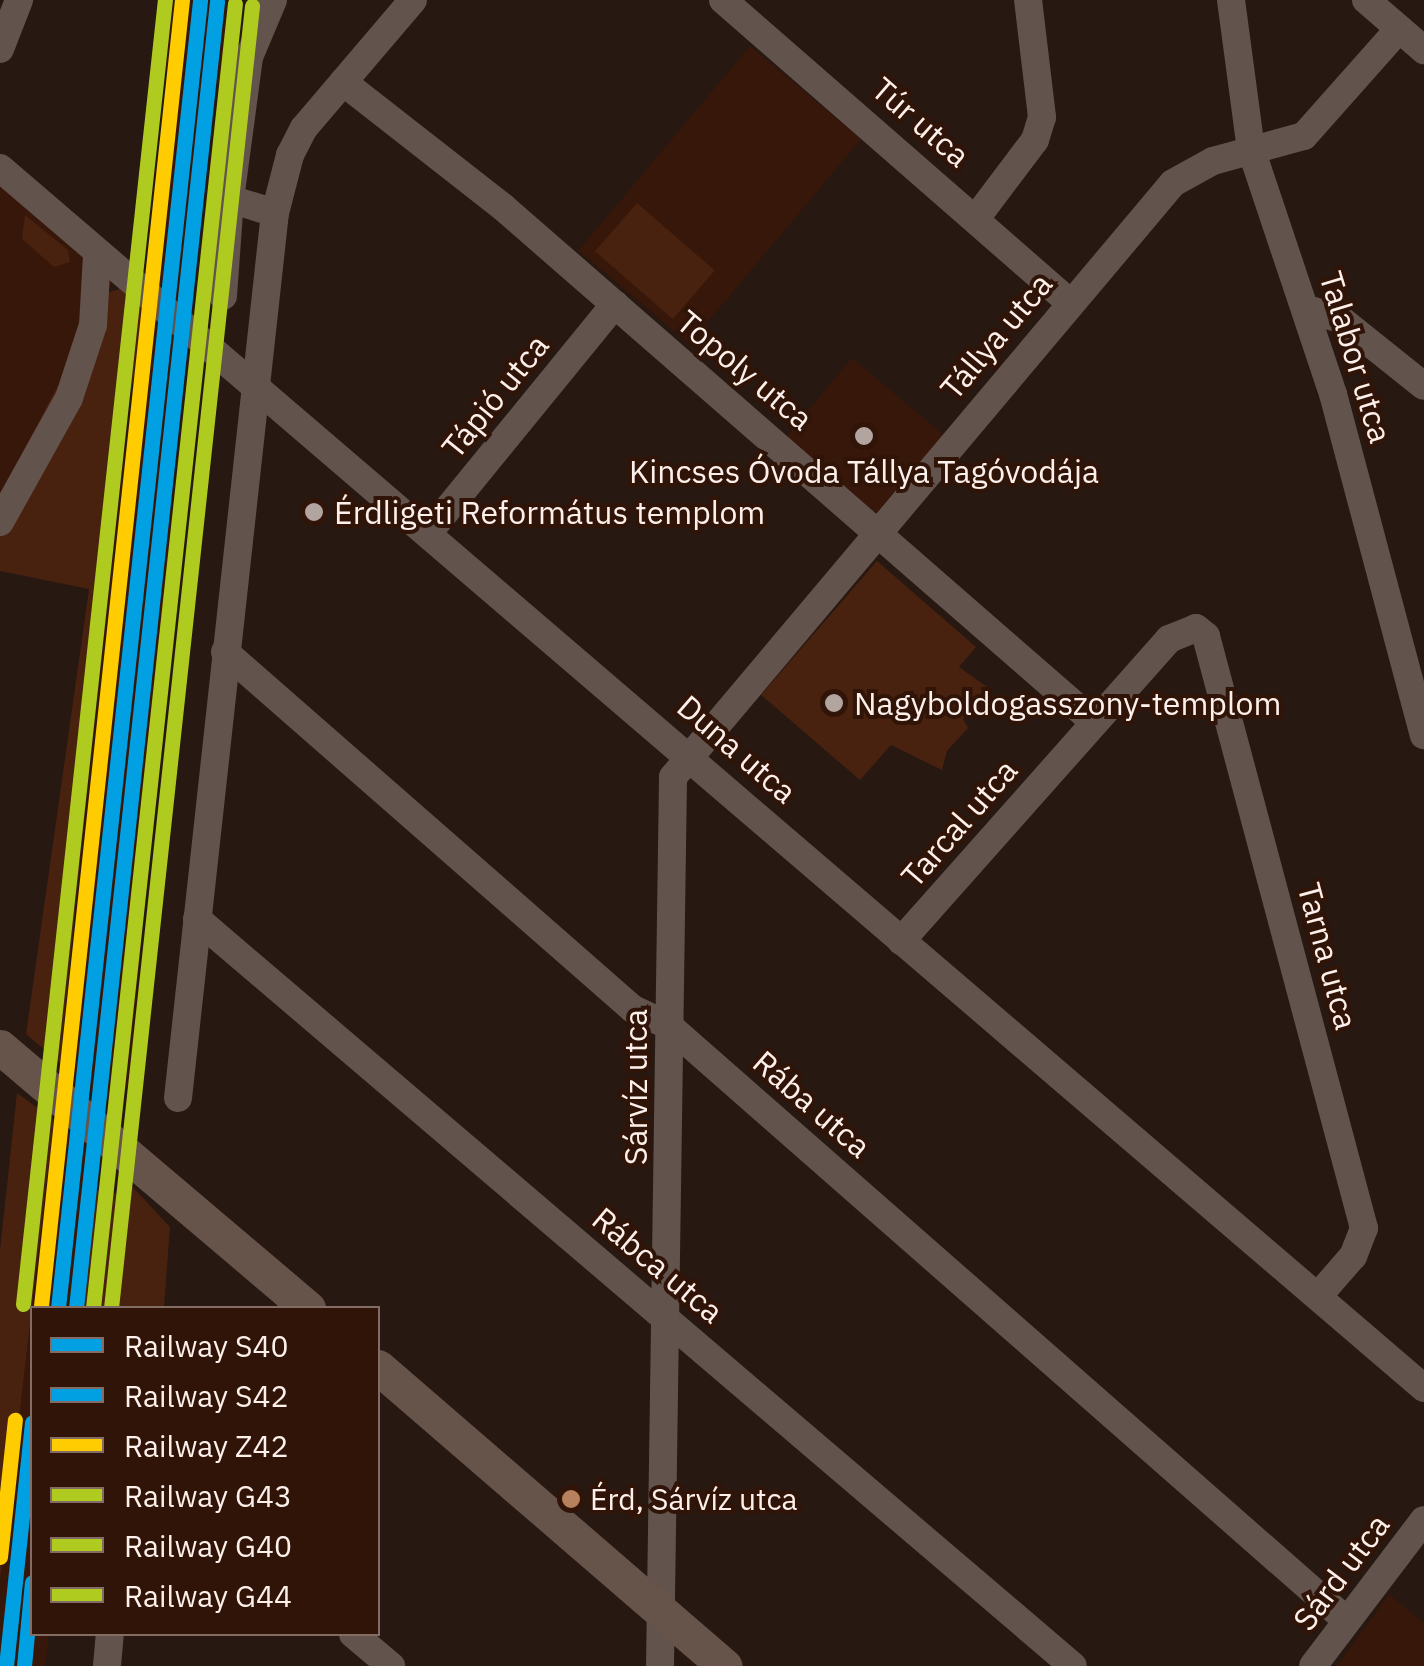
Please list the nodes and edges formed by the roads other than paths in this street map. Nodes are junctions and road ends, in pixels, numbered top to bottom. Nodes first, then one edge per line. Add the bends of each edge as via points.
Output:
1 (19, 0) edge
2 (273, 0) edge
3 (413, 0) edge
4 (723, 0) edge
5 (1028, 0) edge
6 (1231, 0) edge
7 (1366, 0) edge
8 (1399, 29) junction
9 (0, 49) edge
10 (1424, 50) edge
11 (343, 82) junction
12 (1251, 149) junction
13 (0, 168) edge
14 (230, 199) junction
15 (276, 213) junction
16 (977, 216) junction
17 (97, 255) junction
18 (222, 296) dead end
19 (1070, 302) junction
20 (615, 304) junction
21 (1306, 309) junction
22 (1424, 386) edge
23 (255, 387) junction
24 (0, 522) edge
25 (880, 530) junction
26 (429, 532) junction
27 (1196, 628) joint
28 (225, 652) junction
29 (1094, 722) junction
30 (1423, 726) edge
31 (689, 752) junction
32 (197, 919) junction
33 (901, 941) junction
34 (670, 1026) junction
35 (5, 1063) edge
36 (178, 1098) dead end
37 (1319, 1296) junction
38 (306, 1306) edge
39 (670, 1322) junction
40 (380, 1369) edge
41 (1424, 1388) edge
42 (1424, 1520) edge
43 (666, 1616) junction
44 (1346, 1620) junction
45 (110, 1636) edge
46 (355, 1636) edge
47 (107, 1666) edge
48 (391, 1666) edge
49 (660, 1666) edge
50 (725, 1666) edge
51 (1073, 1666) edge
52 (1313, 1666) edge

1 - 9 street
2 - 14 street via 249,57
3 - 11 street
4 - 16 street, Túr utca
5 - 16 street via 1042,118 1035,140
6 - 12 street, Talabor utca
7 - 8 street
8 - 10 street
8 - 12 street, Tállya utca via 1304,136
11 - 15 street via 290,155
11 - 20 street, Topoly utca via 408,127
12 - 19 street, Tállya utca via 1173,183
12 - 21 street, Talabor utca
13 - 17 street, Duna utca
14 - 15 street
14 - 18 street
15 - 23 street
16 - 19 street, Túr utca
17 - 23 street, Duna utca
17 - 24 street via 93,325 69,398
19 - 25 street, Tállya utca
20 - 25 street, Topoly utca
20 - 26 street, Tápió utca
21 - 22 street via 1340,319
21 - 30 street, Talabor utca
23 - 26 street, Duna utca
23 - 28 street
25 - 29 street, Topoly utca
25 - 31 street, Tállya utca
26 - 31 street, Duna utca
27 - 29 street, Tarcal utca via 1168,639
27 - 37 street, Tarna utca via 1220,668 1364,1228 1353,1256
28 - 32 street
28 - 34 street, Rába utca via 633,1010
29 - 33 street, Tarcal utca
31 - 33 street, Duna utca
31 - 34 street, Sárvíz utca via 670,792
32 - 36 street
32 - 39 street, Rábca utca
33 - 37 street, Duna utca
34 - 39 street, Sárvíz utca
34 - 44 street, Rába utca
35 - 38 main road
37 - 41 street, Duna utca
39 - 43 street, Sárvíz utca
39 - 51 street, Rábca utca
40 - 43 main road
42 - 44 street, Sárd utca
43 - 49 street, Sárvíz utca
43 - 50 main road
44 - 52 street, Sárd utca
45 - 47 street
46 - 48 street

